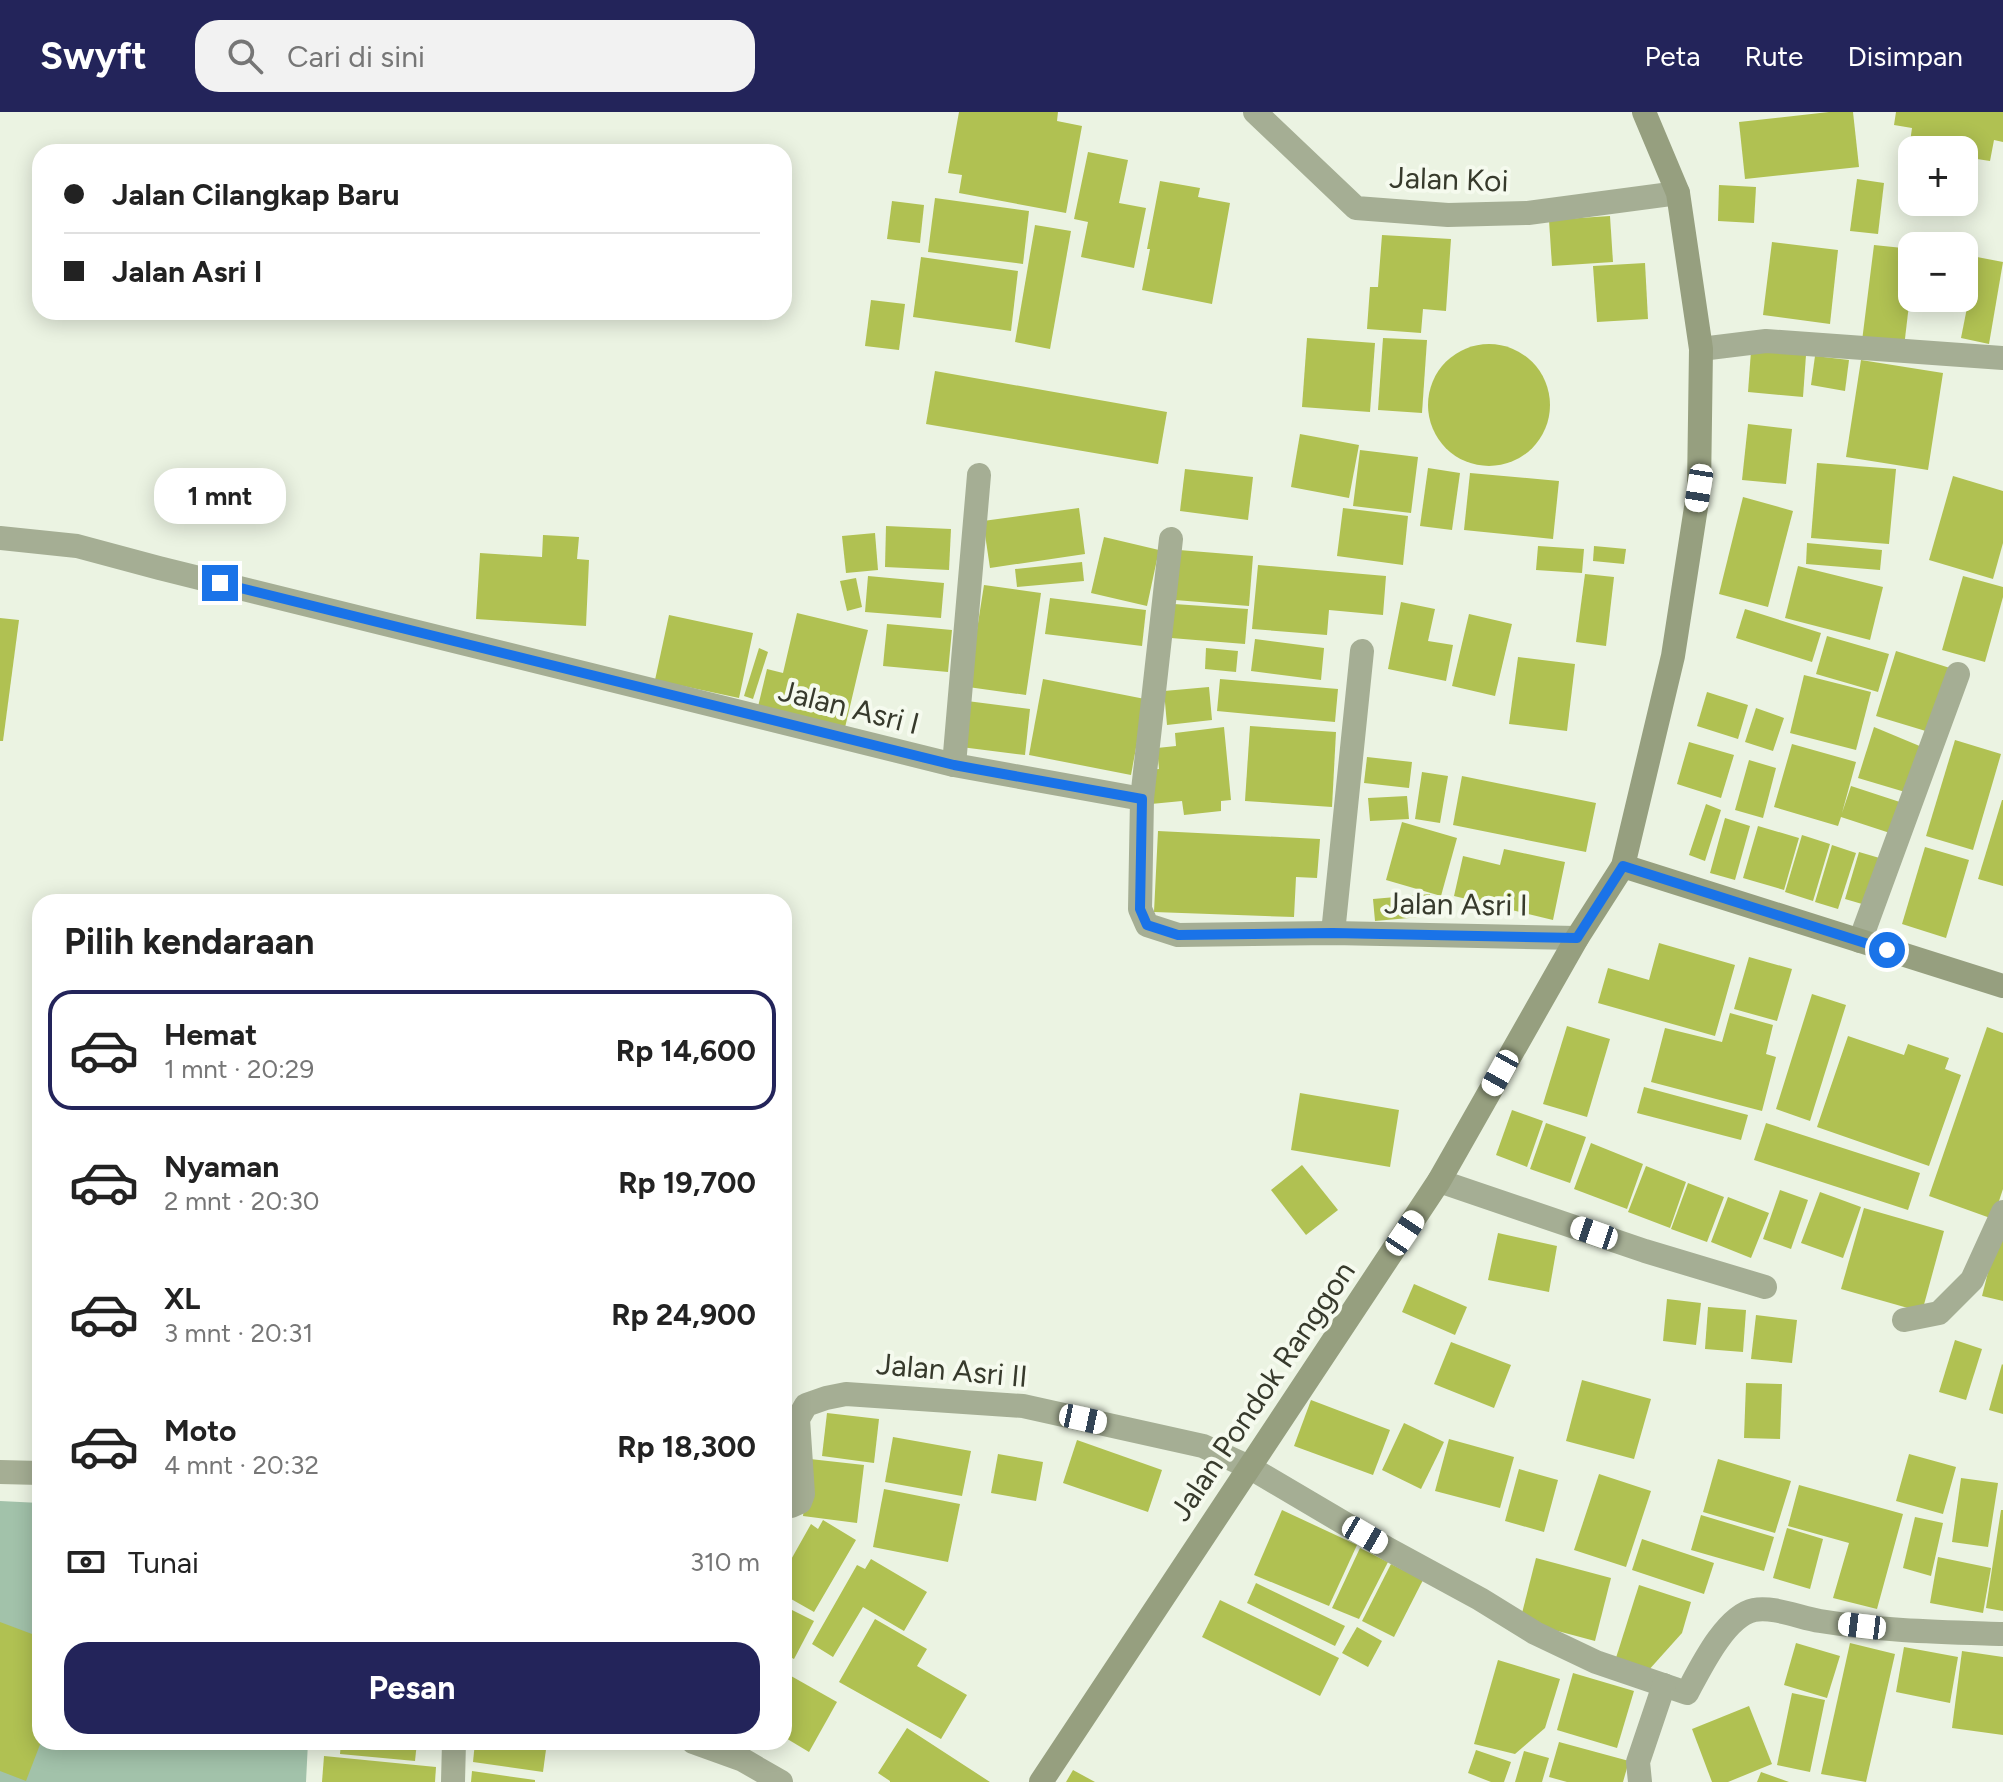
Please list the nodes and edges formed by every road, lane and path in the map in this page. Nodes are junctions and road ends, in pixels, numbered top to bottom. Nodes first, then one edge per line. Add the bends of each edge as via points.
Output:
1 (1255, 112) edge
2 (1644, 112) edge
3 (1678, 193) junction
4 (1701, 349) junction
5 (2003, 358) edge
6 (979, 475) dead end
7 (0, 538) edge
8 (1171, 539) dead end
9 (1362, 651) dead end
10 (1958, 674) dead end
11 (954, 765) junction
12 (1142, 799) junction
13 (1623, 866) junction
14 (1333, 933) junction
15 (1577, 938) junction
16 (1860, 941) junction
17 (2003, 986) edge
18 (1439, 1181) junction
19 (2003, 1212) edge
20 (1765, 1287) dead end
21 (1904, 1320) dead end
22 (1249, 1467) junction
23 (0, 1472) edge
24 (32, 1473) edge
25 (792, 1506) edge
26 (2003, 1634) edge
27 (1664, 1685) junction
28 (454, 1750) edge
29 (715, 1750) edge
30 (453, 1782) edge
31 (781, 1782) edge
32 (1041, 1782) edge
33 (1640, 1782) edge

1 - 3 street, Jalan Koi via 1356,208 1448,215 1528,213
2 - 3 street, Jalan Pondok Ranggon
3 - 4 street, Jalan Pondok Ranggon
4 - 5 street via 1766,341
4 - 13 street, Jalan Pondok Ranggon via 1699,488 1673,656
6 - 11 street
7 - 11 street, Jalan Asri I via 77,546
8 - 12 street
9 - 14 street
10 - 16 street
11 - 12 street, Jalan Asri I
12 - 14 street, Jalan Asri I via 1140,909 1147,925 1178,935
13 - 15 street, Jalan Pondok Ranggon
13 - 16 street
14 - 15 street, Jalan Asri I
15 - 18 street, Jalan Pondok Ranggon
16 - 17 street
18 - 20 street
18 - 22 street, Jalan Pondok Ranggon
19 - 21 street via 1972,1280 1939,1313
22 - 25 street, Jalan Asri II via 1203,1446 1023,1406 846,1394 806,1405 798,1419 803,1494
22 - 27 street via 1535,1633 1596,1662
22 - 32 street, Jalan Pondok Ranggon
23 - 24 street
26 - 27 street via 1884,1629 1753,1610 1738,1618 1710,1649 1687,1693
27 - 33 street via 1638,1762
28 - 30 street
29 - 31 street

